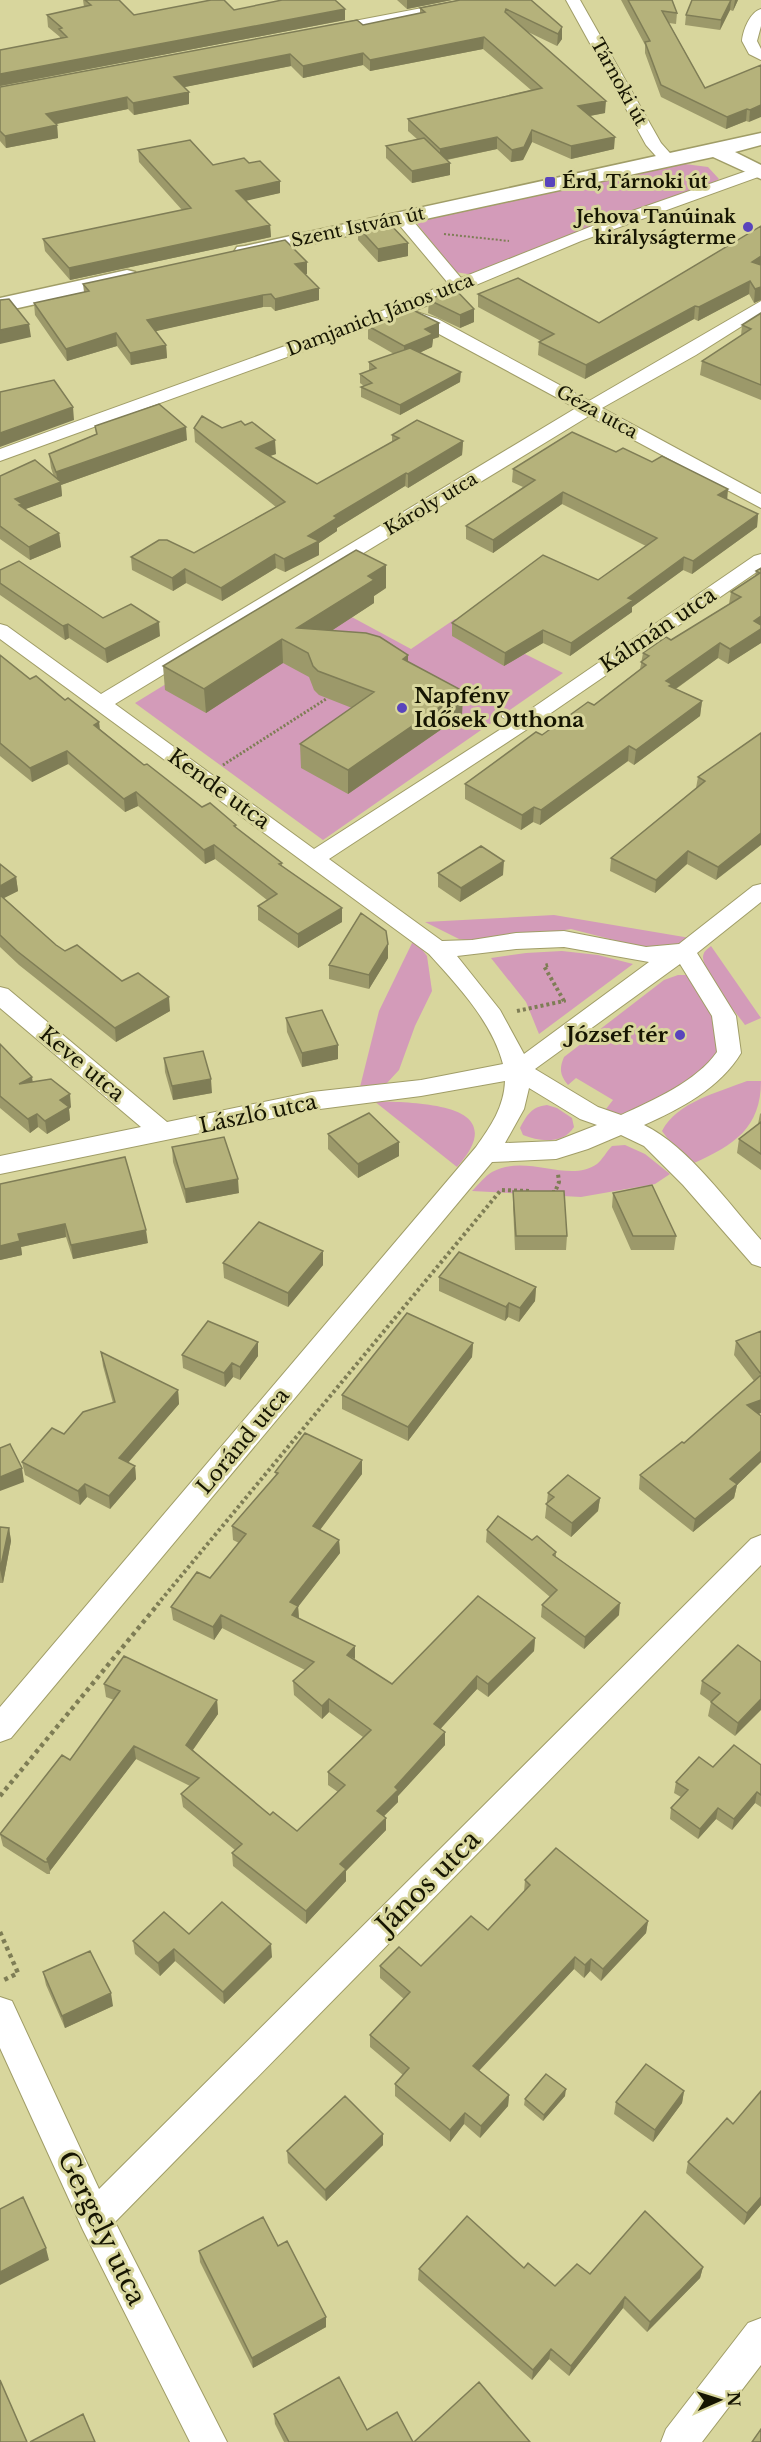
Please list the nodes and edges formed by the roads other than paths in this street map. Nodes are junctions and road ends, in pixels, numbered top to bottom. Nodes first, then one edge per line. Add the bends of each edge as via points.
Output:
1 (487, 0) edge
2 (573, 0) edge
3 (761, 13) edge
4 (313, 33) edge
5 (761, 56) edge
6 (761, 139) edge
7 (716, 150) junction
8 (669, 161) junction
9 (760, 172) edge
10 (408, 225) junction
11 (230, 255) edge
12 (149, 272) edge
13 (458, 285) junction
14 (441, 292) junction
15 (0, 305) edge
16 (761, 306) edge
17 (396, 312) junction
18 (432, 323) junction
19 (589, 408) junction
20 (0, 455) edge
21 (761, 502) edge
22 (761, 560) edge
23 (0, 630) edge
24 (101, 703) junction
25 (315, 858) junction
26 (761, 891) edge
27 (437, 949) junction
28 (684, 951) junction
29 (0, 994) edge
30 (518, 1070) junction
31 (623, 1125) junction
32 (164, 1133) junction
33 (485, 1153) junction
34 (0, 1165) edge
35 (761, 1257) edge
36 (761, 1547) edge
37 (0, 1729) edge
38 (0, 2013) edge
39 (95, 2218) junction
40 (761, 2336) edge
41 (208, 2442) edge
42 (679, 2442) edge

1 - 4 street
2 - 8 street, Tárnoki út via 654,145
3 - 5 street via 748,39 748,45
6 - 7 street, Szent István út
7 - 8 street, Szent István út
7 - 9 street
8 - 10 street, Szent István út
9 - 13 street, Damjanich János utca
10 - 11 street, Szent István út
10 - 13 street
12 - 15 street
13 - 14 street, Damjanich János utca
14 - 17 street, Damjanich János utca
14 - 18 street via 432,305
16 - 19 street, Károly utca
17 - 18 street, Géza utca
17 - 20 street, Damjanich János utca
18 - 19 street, Géza utca
19 - 21 street, Géza utca
19 - 24 street, Károly utca
22 - 25 street, Kálmán utca via 514,719
23 - 24 street, Kende utca
24 - 25 street, Kende utca
25 - 27 street, Kende utca
26 - 28 street
27 - 28 street via 564,939 646,955
27 - 30 street via 468,982 491,1016
28 - 30 street
28 - 31 street via 724,1016 729,1053 717,1070 699,1084
29 - 32 street, Keve utca
30 - 31 street via 589,1113
30 - 32 street, László utca via 421,1088 312,1101
30 - 33 street via 518,1091 509,1118
31 - 33 street via 556,1150
31 - 35 street via 653,1140
32 - 34 street, László utca
33 - 37 street, Loránd utca
36 - 39 street, János utca
38 - 39 street, Gergely utca
39 - 41 street, Gergely utca
40 - 42 street

